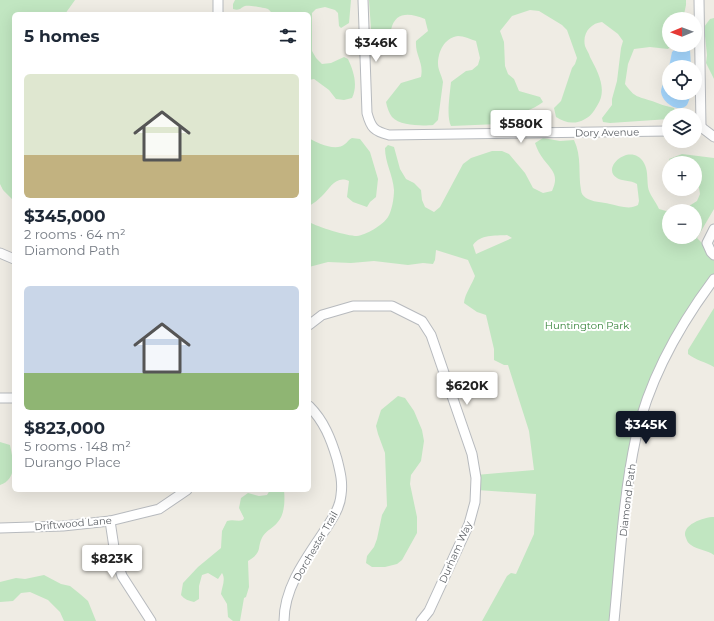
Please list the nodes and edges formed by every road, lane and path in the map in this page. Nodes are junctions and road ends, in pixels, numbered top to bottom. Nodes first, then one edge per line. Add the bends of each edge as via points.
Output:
1 (218, 0) edge
2 (363, 0) edge
3 (699, 0) edge
4 (218, 12) edge
5 (698, 108) edge
6 (702, 130) edge
7 (662, 131) edge
8 (714, 137) edge
9 (714, 229) edge
10 (0, 253) edge
11 (714, 255) edge
12 (12, 258) edge
13 (714, 279) edge
14 (311, 323) edge
15 (0, 398) edge
16 (12, 398) edge
17 (311, 408) edge
18 (184, 492) edge
19 (110, 521) junction
20 (0, 528) edge
21 (151, 621) edge
22 (284, 621) edge
23 (421, 621) edge
24 (614, 621) edge

1 - 4 street
2 - 7 street, Dory Avenue via 366,112 370,124 377,132 389,136
3 - 5 street
6 - 8 street
9 - 11 street via 707,243
10 - 12 street
13 - 24 street, Diamond Path via 693,307 671,345 652,386 636,436 626,495
14 - 23 street, Durham Way via 322,315 353,306 392,306 422,321 431,335 472,454 476,478 475,502 469,524 429,611
15 - 16 street
17 - 22 street, Dorchester Trail via 319,416 332,440 342,480 341,496 336,512 290,589
18 - 19 street, Driftwood Lane via 158,509
19 - 20 street, Driftwood Lane via 63,526
19 - 21 street via 115,554 122,576

